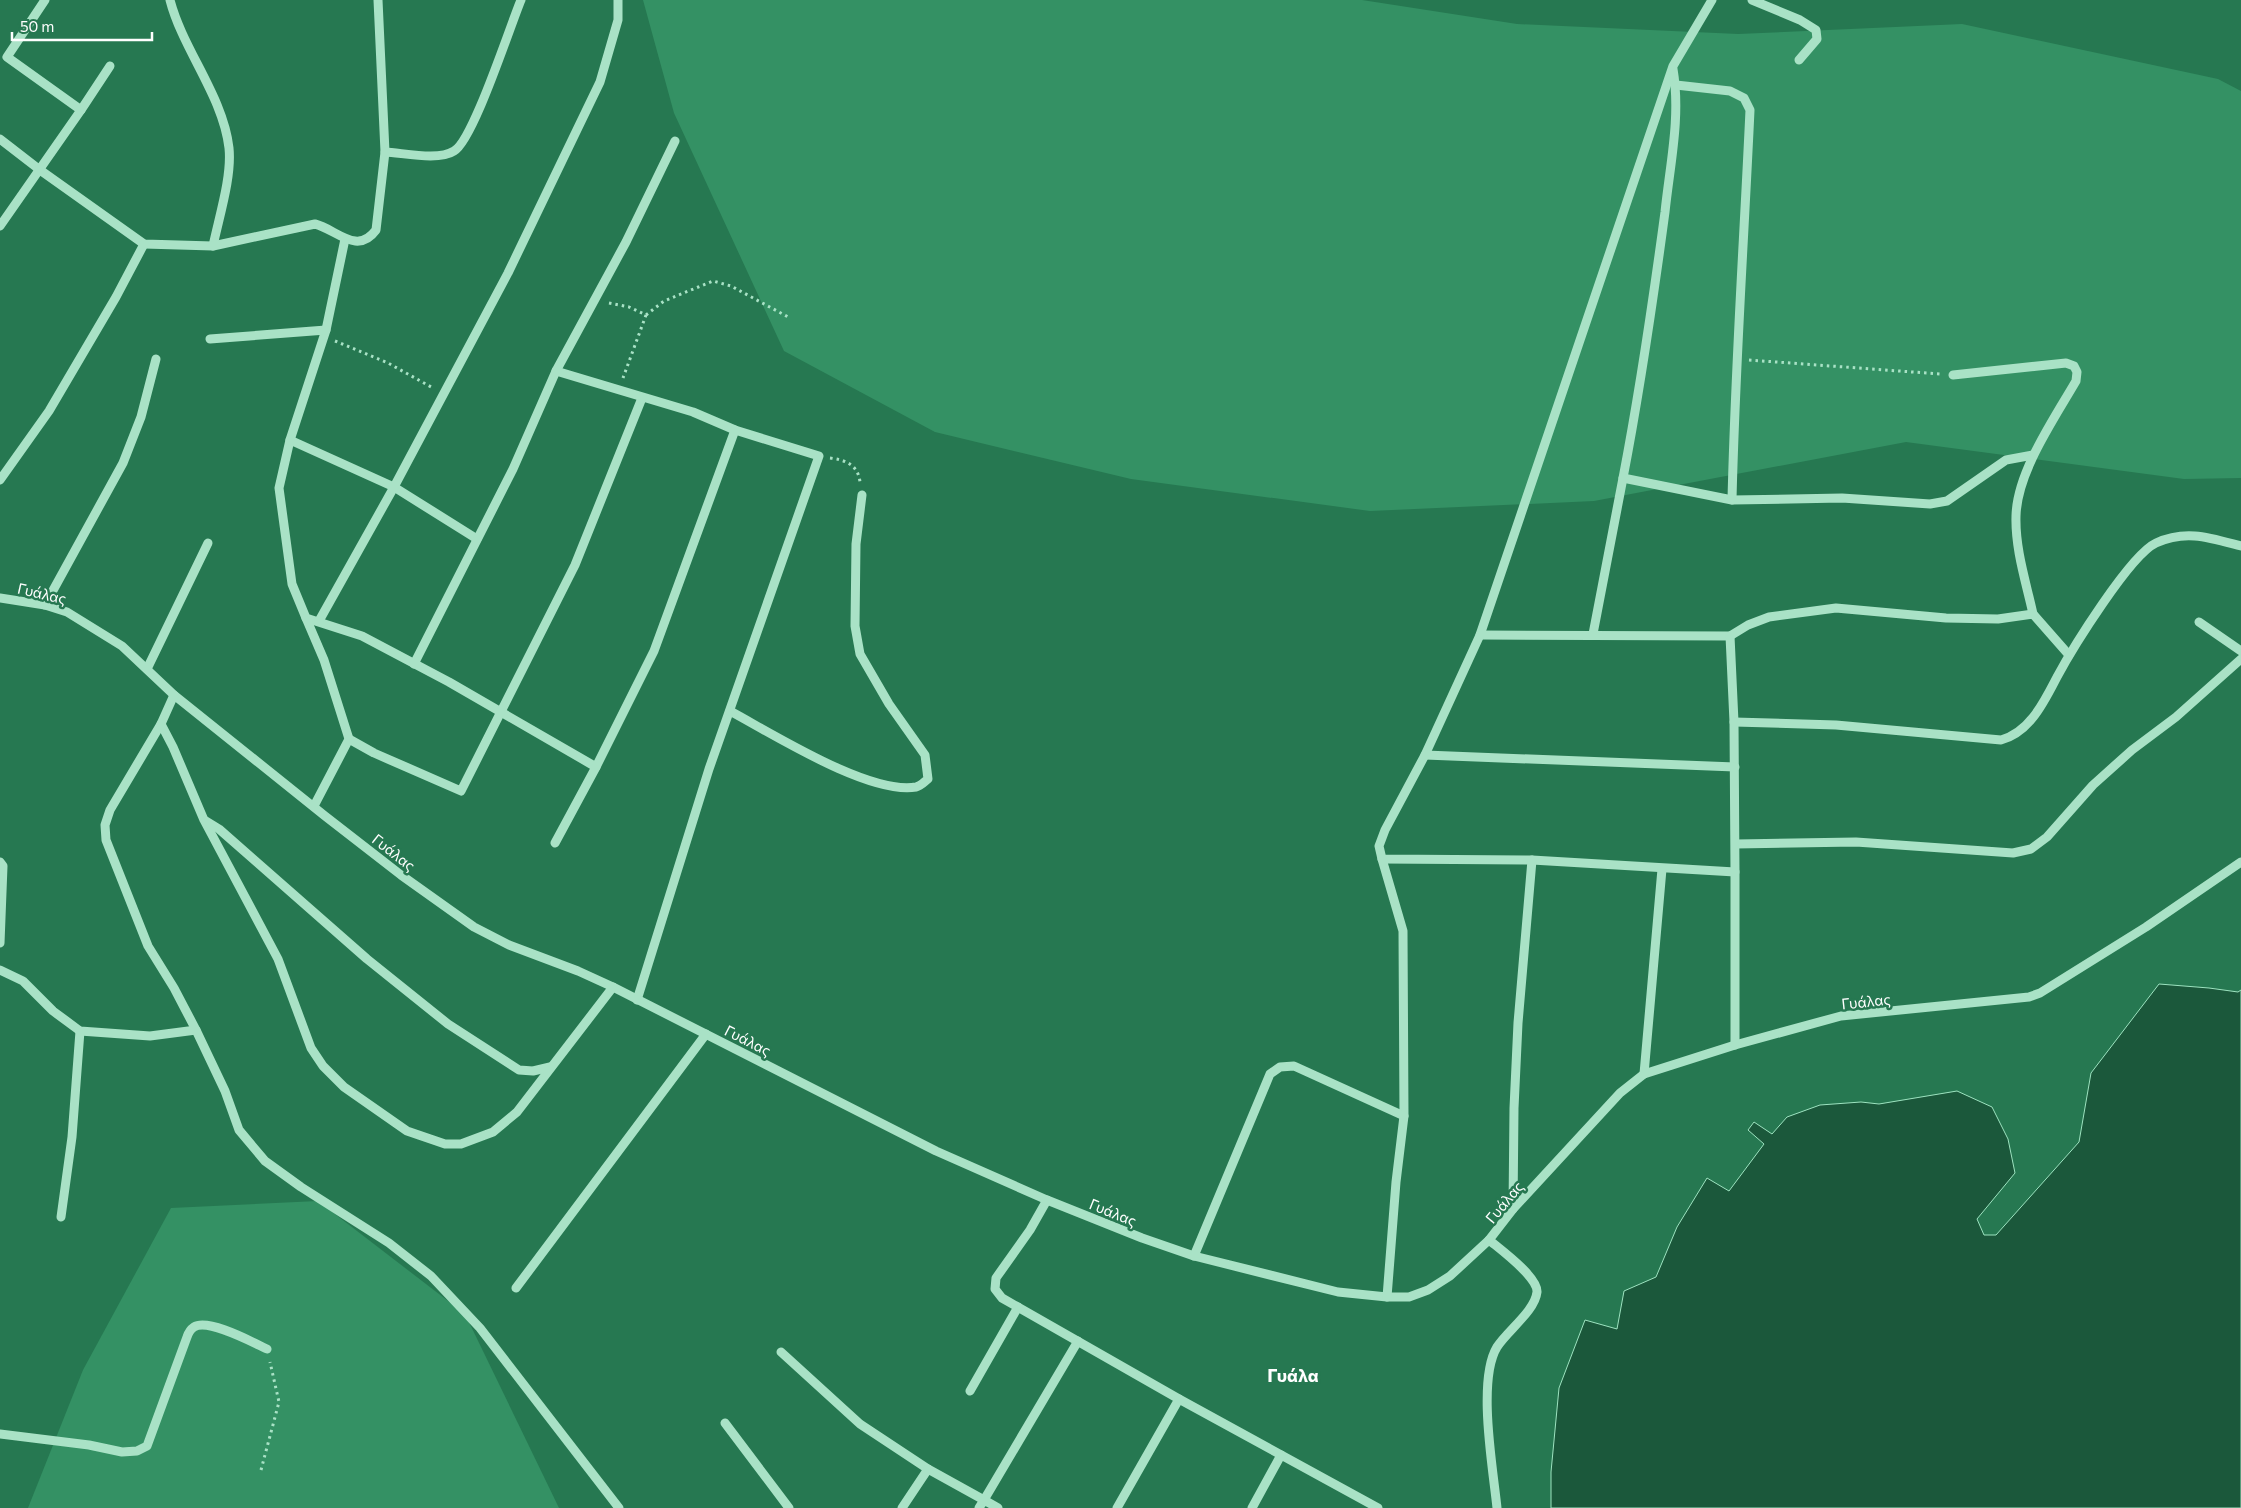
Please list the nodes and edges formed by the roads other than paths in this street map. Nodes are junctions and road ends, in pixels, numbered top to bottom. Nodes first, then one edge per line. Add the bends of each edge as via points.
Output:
1 (45, 0) edge
2 (170, 0) edge
3 (378, 0) edge
4 (521, 0) edge
5 (618, 0) edge
6 (1712, 0) edge
7 (1752, 0) edge
8 (4, 54) edge
9 (1800, 60) dead end
10 (110, 66) dead end
11 (1673, 66) junction
12 (1676, 85) junction
13 (81, 110) junction
14 (0, 139) edge
15 (674, 141) dead end
16 (386, 152) junction
17 (40, 170) junction
18 (0, 226) edge
19 (345, 239) junction
20 (144, 244) junction
21 (213, 246) junction
22 (325, 333) junction
23 (210, 339) dead end
24 (156, 359) dead end
25 (556, 371) junction
26 (1953, 375) road end
27 (642, 398) junction
28 (735, 430) junction
29 (290, 440) junction
30 (2033, 456) junction
31 (1623, 478) junction
32 (0, 480) edge
33 (394, 487) junction
34 (862, 495) road end
35 (1732, 500) junction
36 (478, 539) junction
37 (208, 543) dead end
38 (2241, 546) edge
39 (0, 598) edge
40 (45, 604) junction
41 (2033, 614) junction
42 (306, 618) junction
43 (319, 621) junction
44 (2198, 622) dead end
45 (1593, 634) junction
46 (1480, 635) junction
47 (1730, 636) junction
48 (2241, 652) edge
49 (2069, 655) junction
50 (2241, 659) edge
51 (414, 664) junction
52 (147, 669) junction
53 (174, 694) junction
54 (730, 711) junction
55 (502, 713) junction
56 (1734, 722) junction
57 (161, 724) junction
58 (349, 739) junction
59 (1425, 755) junction
60 (596, 767) junction
61 (1735, 767) junction
62 (314, 806) junction
63 (204, 820) junction
64 (555, 843) dead end
65 (1736, 844) junction
66 (1382, 859) junction
67 (1532, 860) junction
68 (0, 862) edge
69 (2241, 862) edge
70 (1662, 869) junction
71 (1734, 872) junction
72 (0, 943) edge
73 (0, 970) edge
74 (613, 987) junction
75 (637, 1000) junction
76 (196, 1030) junction
77 (80, 1031) junction
78 (706, 1034) junction
79 (1735, 1045) junction
80 (550, 1067) junction
81 (1644, 1074) junction
82 (1404, 1116) junction
83 (1047, 1200) junction
84 (1513, 1209) junction
85 (61, 1217) dead end
86 (1489, 1240) junction
87 (1194, 1256) junction
88 (516, 1288) dead end
89 (1387, 1297) junction
90 (1018, 1307) junction
91 (1078, 1341) junction
92 (267, 1349) road end
93 (781, 1352) dead end
94 (970, 1390) dead end
95 (1179, 1399) junction
96 (725, 1423) dead end
97 (0, 1434) edge
98 (1281, 1455) junction
99 (928, 1469) junction
100 (982, 1504) edge
101 (619, 1508) edge
102 (789, 1508) edge
103 (902, 1508) edge
104 (998, 1508) edge
105 (1117, 1508) edge
106 (1252, 1508) edge
107 (1378, 1508) edge
108 (1497, 1508) edge

1 - 8 street
2 - 21 street via 224,122 229,149
3 - 16 street
4 - 16 street via 465,142 454,152 438,156
5 - 33 street via 618,20 600,82 508,273
6 - 11 street
7 - 9 street via 1816,30 1817,39
8 - 13 street
10 - 13 street
11 - 12 street
11 - 46 street
12 - 31 street via 1675,134 1652,308
12 - 35 street via 1730,91 1744,98 1750,110 1736,359
13 - 17 street
14 - 17 street
15 - 25 street via 626,242
16 - 19 street via 376,230 370,238 360,241
17 - 18 street
17 - 20 street
19 - 21 street via 315,224
19 - 22 street
20 - 21 street
20 - 32 street via 49,411
22 - 23 street
22 - 29 street
24 - 40 street via 141,417 123,463
25 - 27 street
25 - 36 street
26 - 30 street via 2066,362 2074,366 2076,381
27 - 28 street via 693,412
27 - 55 street via 575,565
28 - 54 street via 818,456
28 - 60 street via 654,651
29 - 33 street
29 - 42 street via 279,488 292,584
30 - 35 street via 2006,460 1947,501 1930,504 1842,498
30 - 41 street via 2019,494 2016,515 2017,538
31 - 35 street
31 - 45 street
33 - 36 street
33 - 43 street
34 - 54 street via 856,544 855,626 860,654 925,755 928,779 918,787 901,788 862,779
36 - 51 street
37 - 52 street
38 - 49 street via 2198,535 2174,537 2155,544 2133,563
39 - 40 street, Γυάλας
40 - 52 street, Γυάλας via 67,612 122,646
41 - 47 street via 1998,619 1954,618 1836,608 1769,617
41 - 49 street
42 - 43 street
42 - 58 street via 324,660
43 - 51 street via 362,636
44 - 48 street
45 - 46 street
45 - 47 street
46 - 59 street
47 - 56 street
49 - 56 street via 2026,726 2013,737 2001,740 1836,725
50 - 65 street via 2093,785 2048,836 2031,849 2013,853 1856,842
51 - 55 street
52 - 53 street, Γυάλας
53 - 57 street
53 - 62 street, Γυάλας
54 - 75 street
55 - 58 street via 461,791
55 - 60 street
56 - 61 street
57 - 63 street via 174,746
57 - 76 street via 110,810 105,825 106,840 148,946
58 - 62 street
59 - 61 street
59 - 66 street via 1385,830 1380,846
60 - 64 street
61 - 65 street
62 - 74 street, Γυάλας via 401,875 474,927 509,945
63 - 80 street via 220,829 367,959 448,1024 519,1070
63 - 80 street via 278,959 311,1048 344,1087 407,1130 445,1144 461,1144 494,1132 517,1112
65 - 71 street
66 - 67 street
66 - 82 street via 1402,930
67 - 70 street
67 - 84 street via 1518,1023
68 - 72 street via 3,866
69 - 79 street, Γυάλας via 2146,927 2029,997 1842,1016
70 - 71 street
70 - 81 street
71 - 79 street
73 - 77 street via 23,981 53,1011
74 - 75 street, Γυάλας
74 - 80 street
75 - 78 street, Γυάλας
76 - 77 street via 150,1036
76 - 101 street via 225,1091 239,1130 265,1161 389,1243 431,1276 480,1328
77 - 85 street via 72,1138
78 - 83 street, Γυάλας via 936,1151
78 - 88 street
79 - 81 street, Γυάλας
81 - 84 street, Γυάλας via 1620,1093
82 - 87 street via 1294,1066 1280,1067 1270,1074
82 - 89 street
83 - 87 street, Γυάλας
83 - 90 street via 996,1278 995,1289 1002,1298
84 - 86 street, Γυάλας
86 - 89 street, Γυάλας via 1450,1276 1428,1290 1409,1297
86 - 108 street via 1533,1279 1537,1291 1532,1305 1496,1347 1487,1373 1486,1402
87 - 89 street, Γυάλας via 1338,1292
90 - 91 street
90 - 94 street
91 - 95 street
91 - 100 street
92 - 97 street via 219,1328 203,1325 193,1328 186,1337 147,1446 138,1451 122,1452
93 - 99 street via 860,1424
95 - 98 street
95 - 105 street
96 - 102 street
98 - 106 street
98 - 107 street
99 - 100 street
99 - 103 street
100 - 104 street

